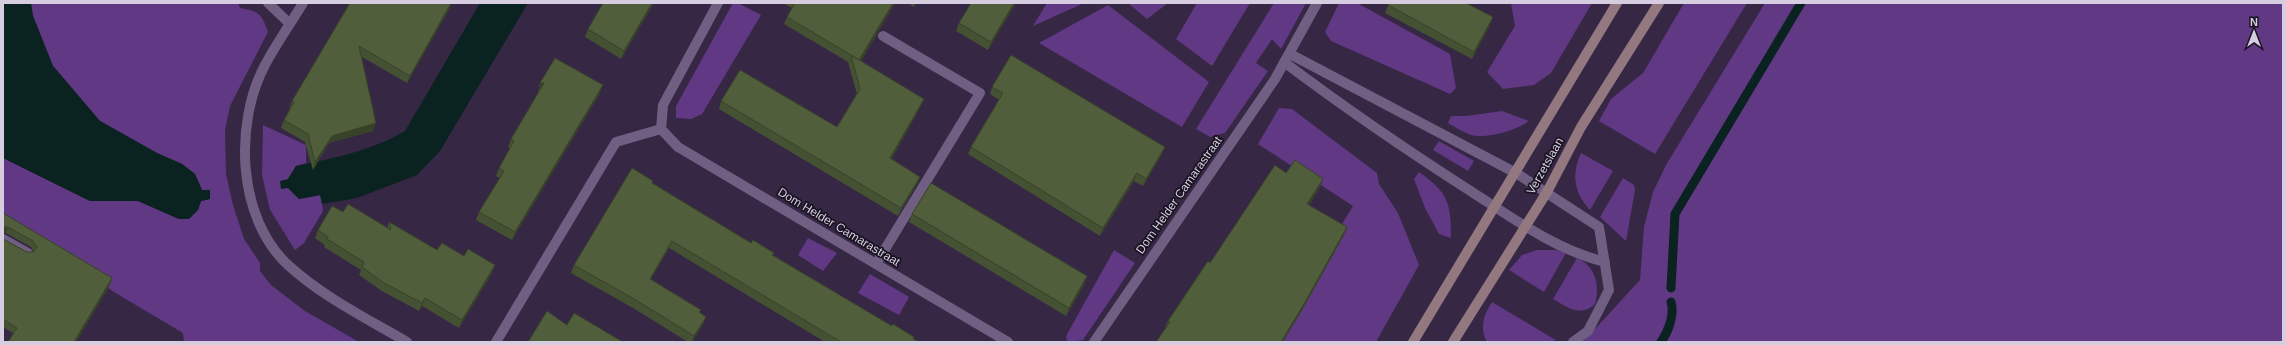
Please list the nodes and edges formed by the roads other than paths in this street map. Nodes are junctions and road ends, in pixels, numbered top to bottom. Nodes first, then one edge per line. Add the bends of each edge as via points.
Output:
1 (268, 3) edge
2 (303, 3) edge
3 (718, 3) edge
4 (1317, 3) edge
5 (1617, 3) edge
6 (1659, 3) edge
7 (290, 24) junction
8 (883, 36) dead end
9 (1287, 58) junction
10 (661, 129) junction
11 (1516, 173) junction
12 (1547, 192) junction
13 (1495, 207) junction
14 (1524, 227) junction
15 (3, 239) edge
16 (28, 253) edge
17 (1606, 262) junction
18 (876, 264) junction
19 (407, 342) edge
20 (496, 342) edge
21 (1008, 342) edge
22 (1094, 342) edge
23 (1413, 342) edge
24 (1453, 342) edge
25 (1573, 342) edge

1 - 7 street
2 - 7 street
3 - 10 street via 663,105
4 - 9 street, Dom Helder Camarastraat
5 - 11 main road, Verzetslaan
6 - 12 main road, Verzetslaan via 1581,127
7 - 19 street via 265,66 250,106 244,145 250,202 265,234 287,264 317,288
8 - 18 street via 980,93
9 - 11 street
9 - 13 street via 1402,147
9 - 22 street, Dom Helder Camarastraat
10 - 18 street, Dom Helder Camarastraat via 678,147
10 - 20 street via 616,142
11 - 12 street
11 - 13 main road, Verzetslaan
12 - 14 main road, Verzetslaan
12 - 17 street via 1599,227
13 - 14 street
13 - 23 main road, Verzetslaan
14 - 17 street via 1585,257
14 - 24 main road, Verzetslaan
15 - 16 street
17 - 25 street via 1609,290 1588,331
18 - 21 street, Dom Helder Camarastraat

